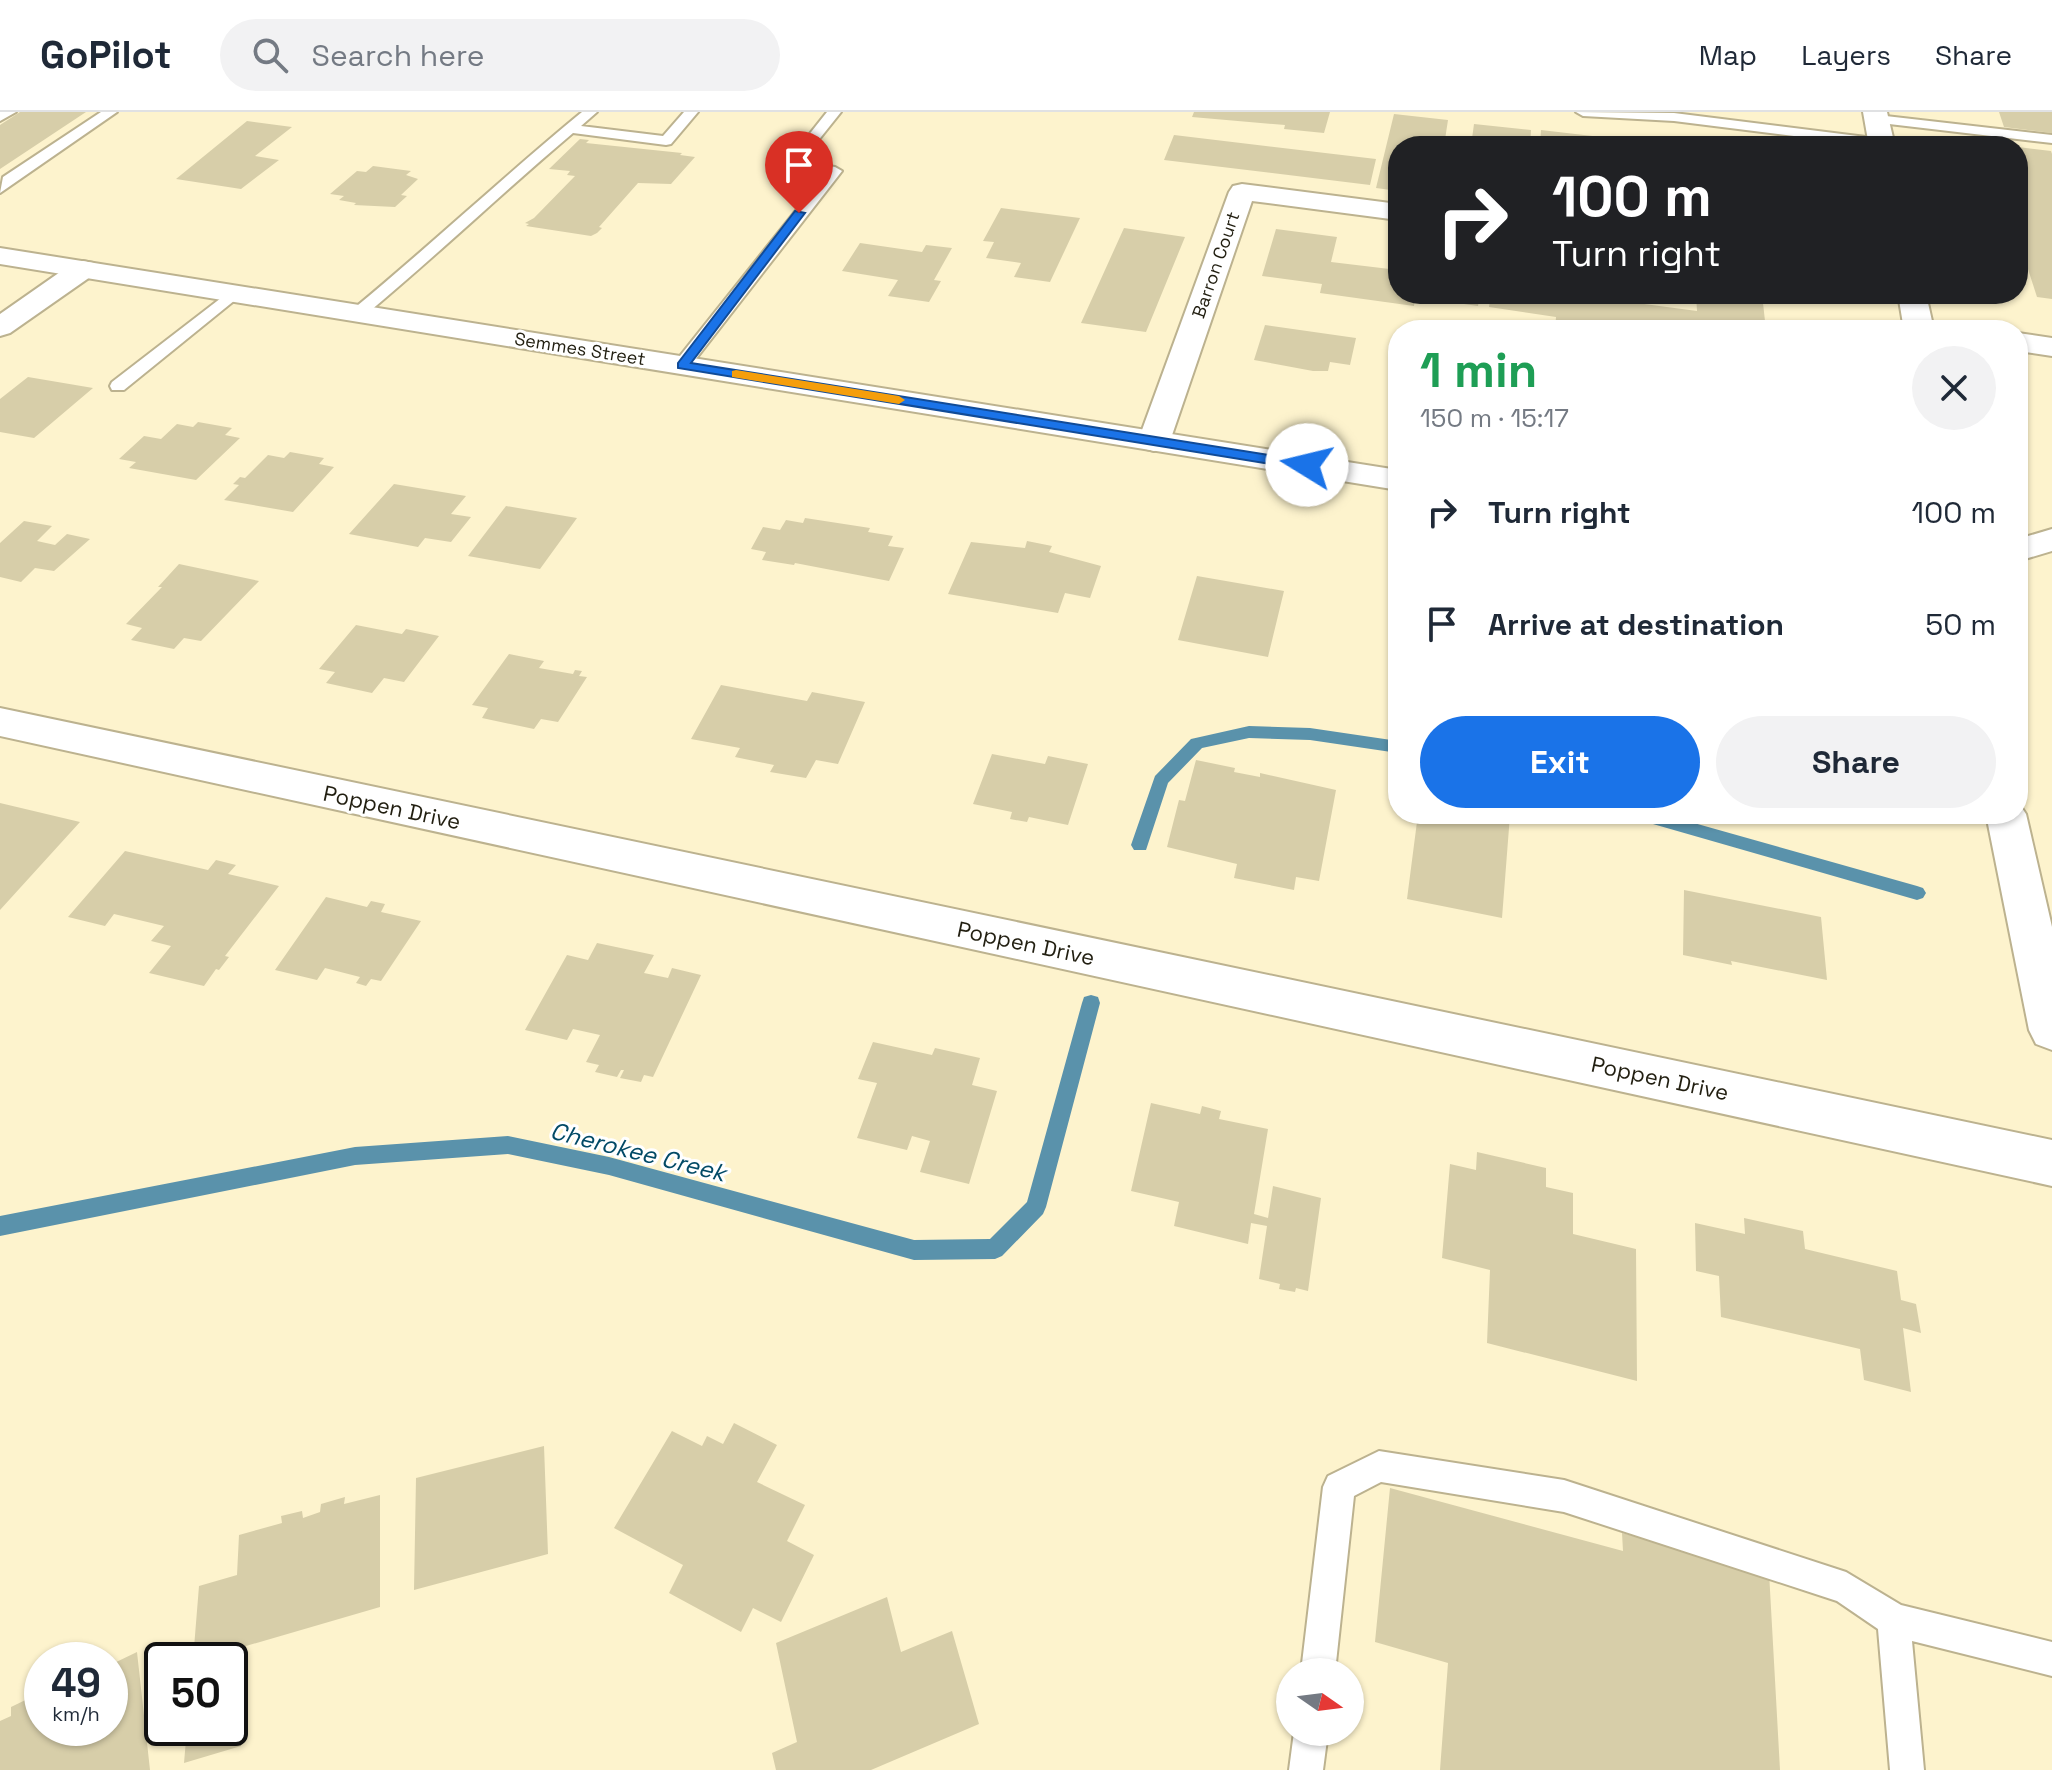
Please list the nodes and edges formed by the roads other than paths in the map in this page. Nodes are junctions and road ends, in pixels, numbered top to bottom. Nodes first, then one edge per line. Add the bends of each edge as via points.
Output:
1 (9, 112) edge
2 (110, 112) edge
3 (590, 112) edge
4 (691, 112) edge
5 (834, 112) edge
6 (1583, 112) edge
7 (1975, 112) edge
8 (1876, 115) edge
9 (0, 117) edge
10 (1957, 128) junction
11 (573, 129) junction
12 (1815, 136) edge
13 (1880, 136) edge
14 (2027, 136) edge
15 (2028, 136) edge
16 (2052, 139) edge
17 (0, 189) edge
18 (1388, 211) edge
19 (0, 256) edge
20 (83, 269) junction
21 (234, 293) junction
22 (358, 313) junction
23 (0, 327) edge
24 (2028, 343) edge
25 (2052, 347) edge
26 (682, 365) junction
27 (118, 386) dead end
28 (1154, 441) junction
29 (1388, 478) edge
30 (2052, 540) edge
31 (2028, 547) edge
32 (0, 722) edge
33 (2008, 824) edge
34 (2052, 1030) edge
35 (2052, 1163) edge
36 (1894, 1620) junction
37 (1320, 1658) edge
38 (2052, 1659) edge
39 (1309, 1746) edge
40 (1306, 1770) edge
41 (1907, 1770) edge

1 - 9 lane
2 - 17 lane
3 - 11 lane
4 - 11 lane via 666,141
5 - 26 lane via 792,165 835,171
6 - 12 lane via 1674,117
7 - 10 lane
8 - 10 lane
8 - 13 street
10 - 14 lane
11 - 22 lane
15 - 16 lane
18 - 28 street, Barron Court via 1242,192
19 - 20 street, Semmes Street
20 - 21 street, Semmes Street
20 - 23 street
21 - 22 street, Semmes Street
21 - 27 lane
22 - 26 street, Semmes Street
24 - 25 street
26 - 28 street, Semmes Street
28 - 29 street, Semmes Street
30 - 31 street
32 - 35 street, Poppen Drive
33 - 34 street
36 - 37 lane via 1846,1588 1564,1496 1379,1466 1339,1487
36 - 38 lane
36 - 41 lane
39 - 40 lane

